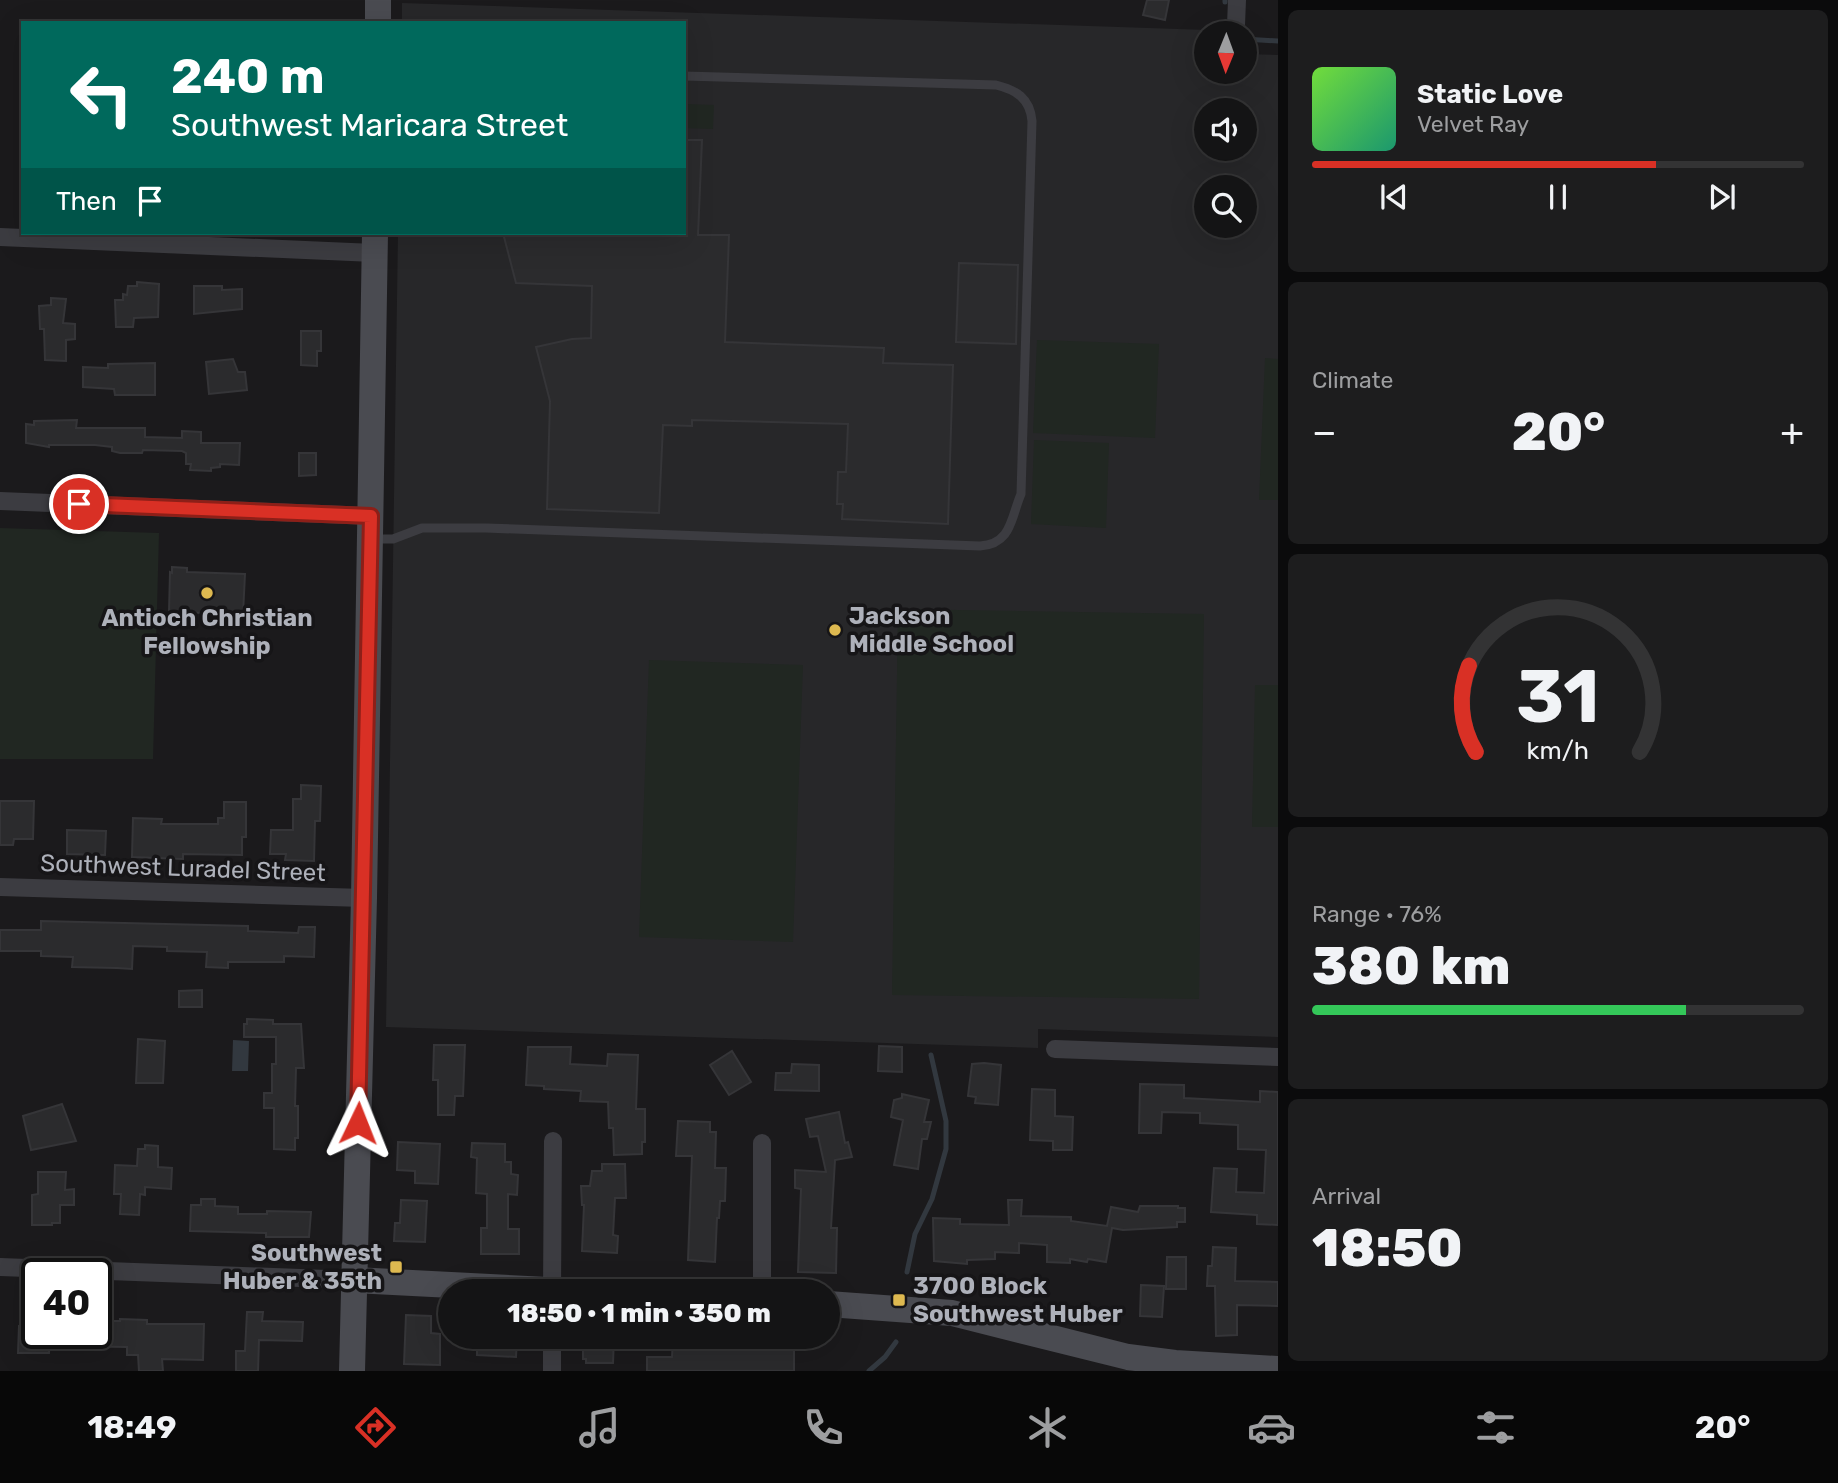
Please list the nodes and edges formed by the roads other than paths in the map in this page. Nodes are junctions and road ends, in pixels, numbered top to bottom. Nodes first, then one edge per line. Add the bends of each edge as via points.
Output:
1 (378, 0) edge
2 (1237, 0) edge
3 (378, 21) edge
4 (1236, 21) edge
5 (686, 76) edge
6 (0, 237) edge
7 (374, 243) edge
8 (0, 501) edge
9 (371, 528) junction
10 (0, 887) edge
11 (364, 898) junction
12 (1055, 1049) dead end
13 (1278, 1057) edge
14 (553, 1141) dead end
15 (762, 1143) dead end
16 (0, 1267) edge
17 (552, 1279) edge
18 (762, 1279) edge
19 (354, 1280) junction
20 (438, 1285) edge
21 (840, 1305) edge
22 (552, 1349) edge
23 (1278, 1369) edge
24 (352, 1371) edge
25 (552, 1371) edge

1 - 3 street
2 - 4 street
5 - 9 lane via 996,85 1025,99 1032,121 1021,494 1007,533 995,543 980,546 475,528 422,528 393,539
6 - 7 street
7 - 9 street
8 - 9 street
9 - 11 street
10 - 11 street, Southwest Luradel Street
11 - 19 street
12 - 13 street
14 - 17 street
15 - 18 street
16 - 19 street
19 - 20 street
19 - 24 street
21 - 23 street via 952,1313 1128,1357
22 - 25 street

